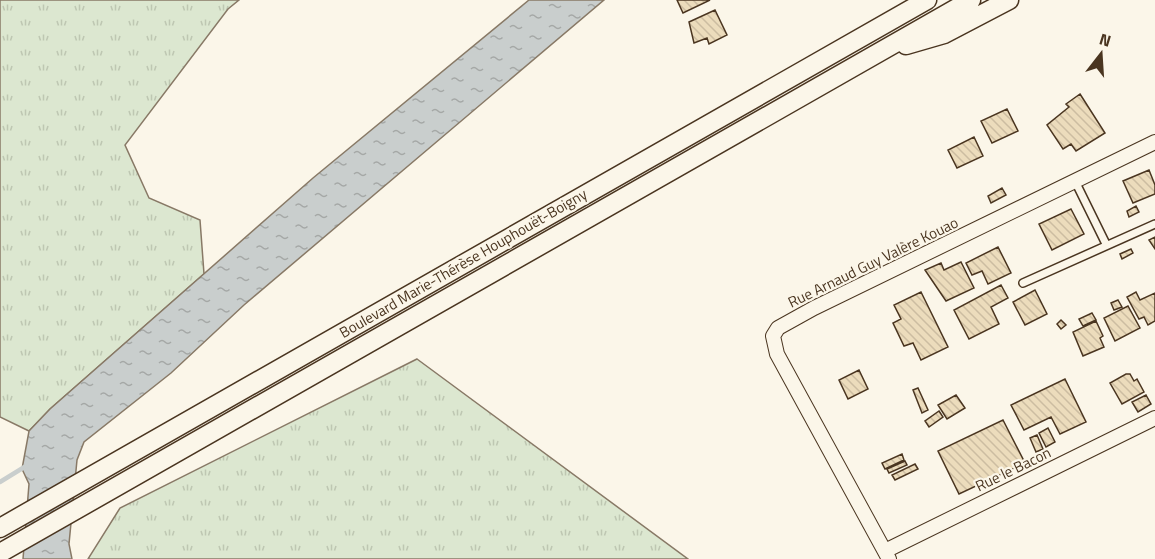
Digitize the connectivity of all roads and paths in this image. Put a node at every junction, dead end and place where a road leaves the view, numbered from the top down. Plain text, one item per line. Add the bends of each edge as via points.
1 (927, 0) edge
2 (970, 0) edge
3 (1010, 0) edge
4 (878, 52) junction
5 (1155, 142) edge
6 (1075, 181) junction
7 (1155, 224) edge
8 (1106, 244) junction
9 (1023, 283) dead end
10 (1155, 418) edge
11 (0, 528) edge
12 (5, 550) edge
13 (887, 555) edge

1 - 11 main road, Boulevard Marie-Thérèse Houphouët-Boigny
2 - 4 main road, Boulevard Marie-Thérèse Houphouët-Boigny
3 - 4 main road via 944,34
4 - 12 main road, Boulevard Marie-Thérèse Houphouët-Boigny
5 - 6 street, Rue Arnaud Guy Valère Kouao
6 - 8 lane
6 - 13 street, Rue Arnaud Guy Valère Kouao via 814,308 778,328 773,336 777,354
7 - 8 lane
8 - 9 lane
10 - 13 street, Rue le Bacon

